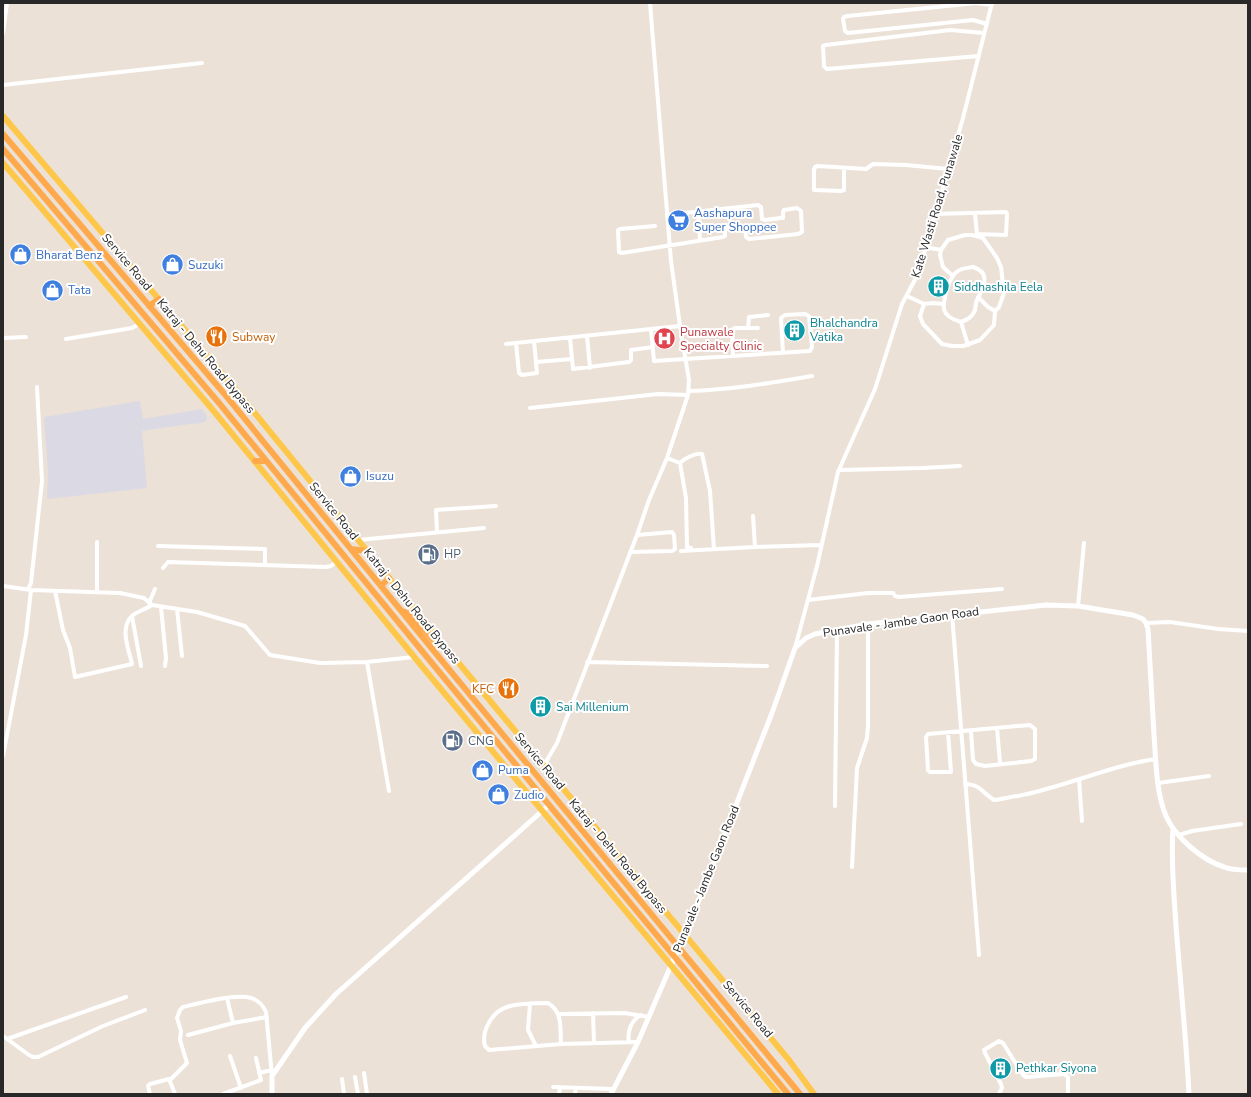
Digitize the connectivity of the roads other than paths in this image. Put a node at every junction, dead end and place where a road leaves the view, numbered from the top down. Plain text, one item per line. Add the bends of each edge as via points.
1 (6, 3) edge
2 (650, 3) edge
3 (992, 4) edge
4 (987, 24) junction
5 (3, 33) edge
6 (984, 33) junction
7 (978, 56) junction
8 (202, 63) dead end
9 (3, 85) edge
10 (3, 116) edge
11 (3, 134) edge
12 (3, 149) edge
13 (3, 163) edge
14 (844, 168) junction
15 (948, 169) junction
16 (698, 211) junction
17 (934, 214) junction
18 (975, 214) junction
19 (667, 215) junction
20 (655, 226) dead end
21 (700, 240) junction
22 (670, 245) junction
23 (926, 247) junction
24 (941, 250) junction
25 (953, 276) junction
26 (907, 296) junction
27 (978, 297) junction
28 (159, 299) junction
29 (924, 304) junction
30 (943, 304) junction
31 (149, 306) junction
32 (995, 311) junction
33 (768, 315) dead end
34 (961, 322) junction
35 (139, 324) junction
36 (680, 326) junction
37 (748, 328) junction
38 (758, 328) dead end
39 (651, 329) junction
40 (587, 336) junction
41 (26, 337) dead end
42 (3, 338) edge
43 (570, 338) junction
44 (66, 339) dead end
45 (534, 342) junction
46 (516, 343) junction
47 (506, 344) dead end
48 (968, 344) junction
49 (653, 347) junction
50 (783, 353) junction
51 (733, 356) junction
52 (686, 358) junction
53 (572, 359) junction
54 (536, 362) junction
55 (590, 368) junction
56 (812, 376) dead end
57 (37, 387) dead end
58 (688, 393) junction
59 (530, 408) dead end
60 (667, 458) junction
61 (266, 461) junction
62 (255, 462) junction
63 (680, 462) junction
64 (960, 466) dead end
65 (840, 470) junction
66 (496, 506) dead end
67 (753, 516) dead end
68 (484, 528) dead end
69 (437, 532) junction
70 (637, 535) junction
71 (358, 540) junction
72 (97, 542) dead end
73 (1084, 543) dead end
74 (821, 545) junction
75 (158, 546) dead end
76 (755, 547) junction
77 (713, 548) junction
78 (351, 549) junction
79 (367, 551) junction
80 (681, 551) dead end
81 (630, 552) junction
82 (336, 562) junction
83 (266, 564) junction
84 (162, 568) dead end
85 (389, 578) junction
86 (3, 586) edge
87 (381, 586) junction
88 (155, 589) dead end
89 (1002, 589) dead end
90 (30, 590) junction
91 (55, 591) junction
92 (97, 592) junction
93 (808, 600) junction
94 (150, 604) junction
95 (1078, 606) junction
96 (162, 607) junction
97 (178, 609) junction
98 (402, 611) junction
99 (952, 614) junction
100 (132, 615) junction
101 (1146, 623) junction
102 (868, 624) junction
103 (836, 631) junction
104 (1248, 631) edge
105 (794, 648) junction
106 (447, 649) junction
107 (182, 656) dead end
108 (414, 657) junction
109 (367, 662) junction
110 (587, 662) junction
111 (141, 666) dead end
112 (165, 666) dead end
113 (767, 666) dead end
114 (997, 728) junction
115 (971, 731) junction
116 (948, 732) junction
117 (960, 732) junction
118 (3, 756) edge
119 (1156, 760) junction
120 (1000, 764) junction
121 (544, 765) junction
122 (1209, 776) dead end
123 (1079, 779) junction
124 (1158, 783) junction
125 (965, 784) junction
126 (389, 791) dead end
127 (549, 805) junction
128 (834, 806) dead end
129 (542, 811) junction
130 (1082, 821) dead end
131 (1241, 824) dead end
132 (1172, 828) junction
133 (1179, 835) junction
134 (852, 867) dead end
135 (1248, 870) edge
136 (685, 933) junction
137 (979, 956) dead end
138 (671, 966) junction
139 (126, 997) dead end
140 (227, 998) junction
141 (530, 1004) junction
142 (145, 1010) dead end
143 (559, 1014) junction
144 (594, 1014) junction
145 (641, 1015) junction
146 (267, 1017) junction
147 (649, 1017) junction
148 (233, 1023) junction
149 (188, 1035) dead end
150 (3, 1036) edge
151 (7, 1039) junction
152 (630, 1042) junction
153 (638, 1042) junction
154 (594, 1043) junction
155 (561, 1044) junction
156 (536, 1046) junction
157 (230, 1056) dead end
158 (256, 1058) dead end
159 (272, 1070) junction
160 (259, 1073) junction
161 (364, 1073) dead end
162 (272, 1076) junction
163 (355, 1077) dead end
164 (342, 1079) dead end
165 (170, 1080) junction
166 (553, 1087) dead end
167 (241, 1088) junction
168 (560, 1088) junction
169 (576, 1088) junction
170 (232, 1092) edge
171 (612, 1092) edge
172 (150, 1094) edge
173 (175, 1094) edge
174 (223, 1094) edge
175 (272, 1094) edge
176 (344, 1094) edge
177 (358, 1094) edge
178 (367, 1094) edge
179 (559, 1094) edge
180 (575, 1094) edge
181 (778, 1094) edge
182 (788, 1094) edge
183 (800, 1094) edge
184 (814, 1094) edge
185 (999, 1094) edge
186 (1068, 1094) edge
187 (1189, 1094) edge

1 - 5 street
2 - 19 street
3 - 4 street, Kate Wasti Road, Punawale
3 - 4 street via 848,16 843,19 844,31 848,33 973,20
4 - 6 street, Kate Wasti Road, Punawale
6 - 7 street, Kate Wasti Road, Punawale
6 - 7 street via 950,30 823,46 824,66 827,69
7 - 15 street, Kate Wasti Road, Punawale
8 - 9 street
10 - 28 main road, Service Road
11 - 31 highway, Katraj - Dehu Road Bypass
12 - 61 highway, Katraj - Dehu Road Bypass
13 - 35 main road
14 - 14 street via 815,167 814,190 844,190
14 - 15 street via 866,169 873,164
15 - 17 street, Kate Wasti Road, Punawale
16 - 19 street
16 - 21 street
16 - 21 street via 760,206 762,219 765,220 783,218 784,210 798,208 801,211 802,232 798,234 749,239 746,237 746,227 727,228 724,237
17 - 18 street
17 - 23 street, Kate Wasti Road, Punawale
18 - 18 street via 1006,212 1006,235 977,234
19 - 22 street
20 - 22 street via 618,230 619,252
21 - 22 street
22 - 36 street
23 - 24 street
23 - 26 street, Kate Wasti Road, Punawale via 918,274
24 - 25 street via 940,260 943,267
24 - 32 street via 948,240 965,235 983,238 997,258 1003,273 1004,293
25 - 27 street via 957,271 973,267 982,271 985,279
25 - 30 street via 948,284
26 - 29 street
26 - 65 street, Kate Wasti Road, Punawale via 902,304 875,389
27 - 32 street
27 - 34 street via 971,316
28 - 31 highway
28 - 71 main road, Service Road
29 - 30 street
29 - 48 street via 920,316 923,324 942,344
30 - 34 street via 948,316
31 - 78 highway, Katraj - Dehu Road Bypass
32 - 48 street via 994,325 980,340
33 - 37 street via 749,317
34 - 48 street
35 - 44 street via 132,328
35 - 62 main road
36 - 39 street
36 - 52 street
37 - 38 street
37 - 51 street via 732,330
39 - 40 street
39 - 49 street
40 - 43 street
40 - 55 street
41 - 42 street
43 - 45 street
43 - 53 street
45 - 46 street
45 - 54 street
46 - 47 street
46 - 54 street via 520,374 537,373
49 - 52 street via 654,361
49 - 55 street via 630,350 629,362
50 - 50 street via 812,349 808,315 783,316
50 - 51 street
51 - 52 street
52 - 58 street
53 - 54 street
53 - 55 street via 573,369
56 - 58 street via 769,384
57 - 90 street via 42,481
58 - 59 street
58 - 60 street
60 - 63 street
60 - 70 street
61 - 62 highway
61 - 127 highway, Katraj - Dehu Road Bypass
62 - 82 main road
63 - 77 street via 686,498 687,547
63 - 77 street via 702,454 710,491
64 - 65 street
65 - 74 street, Kate Wasti Road, Punawale
66 - 69 street via 436,510
67 - 76 street
68 - 69 street
69 - 71 street
70 - 81 street
70 - 81 street via 672,532 675,549
71 - 79 main road, Service Road
72 - 92 street
73 - 95 street
74 - 76 street
74 - 93 street, Kate Wasti Road, Punawale
75 - 83 street via 265,548
76 - 77 street
77 - 80 street
78 - 79 highway
78 - 87 highway, Katraj - Dehu Road Bypass
79 - 85 main road, Service Road
81 - 110 street
82 - 83 street via 326,567
82 - 108 main road
83 - 84 street via 168,562
85 - 87 highway
85 - 106 main road, Service Road
86 - 90 street
87 - 98 highway, Katraj - Dehu Road Bypass
88 - 94 street
89 - 93 street via 899,597 893,593 868,593
90 - 91 street
90 - 118 street via 26,635
91 - 92 street
91 - 100 street via 75,677 132,664 126,633 126,626
92 - 94 street via 144,598
93 - 105 street, Kate Wasti Road, Punawale
94 - 96 street
94 - 100 street via 146,610
95 - 99 street, Punavale - Jambe Gaon Road via 1046,605
95 - 101 street, Punavale - Jambe Gaon Road via 1133,615
96 - 97 street
96 - 112 street
97 - 107 street
97 - 109 street via 245,626 270,655 320,663
98 - 106 highway via 412,615 436,643
98 - 183 highway, Katraj - Dehu Road Bypass
99 - 102 street, Punavale - Jambe Gaon Road
99 - 117 street
100 - 111 street
101 - 104 street via 1170,622
101 - 119 street
102 - 103 street, Punavale - Jambe Gaon Road
102 - 134 street via 868,726 867,738 857,768
103 - 105 street, Punavale - Jambe Gaon Road via 809,636
103 - 128 street
105 - 136 street, Punavale - Jambe Gaon Road via 772,713
106 - 121 main road, Service Road
108 - 109 street
108 - 129 main road
109 - 126 street
110 - 113 street
110 - 121 street via 557,743
114 - 115 street
114 - 120 street
114 - 120 street via 1027,725 1035,729 1035,759
115 - 117 street
115 - 120 street via 974,762 980,766
116 - 116 street via 927,735 930,772 951,772
116 - 117 street
117 - 125 street
119 - 123 street
119 - 124 street
121 - 136 main road, Service Road
122 - 124 street
123 - 125 street via 1048,789 994,800 978,787
123 - 130 street
124 - 132 street via 1163,807
125 - 137 street
127 - 129 street
127 - 182 highway, Katraj - Dehu Road Bypass
129 - 138 main road
129 - 162 street via 336,994 305,1028
131 - 133 street
132 - 133 street
132 - 187 street via 1174,893
133 - 135 street via 1197,852 1216,863
136 - 138 street, Punavale - Jambe Gaon Road
136 - 184 main road, Service Road
138 - 147 street, Punavale - Jambe Gaon Road
138 - 181 main road
139 - 151 street
140 - 146 street via 249,997 256,1000 265,1008
140 - 148 street
140 - 165 street via 183,1007 180,1010 177,1018 187,1062
141 - 143 street via 548,1003
141 - 156 street via 528,1030
141 - 156 street via 507,1007 496,1014 486,1028 484,1042 489,1050
142 - 151 street via 103,1026 38,1057 29,1055
143 - 144 street
143 - 155 street
144 - 145 street
144 - 154 street
145 - 147 street
145 - 152 street via 633,1022 628,1033
146 - 148 street
146 - 159 street
147 - 153 street, Punavale - Jambe Gaon Road
148 - 149 street
150 - 151 street
152 - 153 street
152 - 154 street
153 - 171 street, Punavale - Jambe Gaon Road
154 - 155 street
155 - 156 street
157 - 167 street
158 - 160 street
159 - 160 street
159 - 162 street
160 - 167 street via 261,1080
161 - 178 street
162 - 175 street
163 - 177 street
164 - 176 street
165 - 172 street via 150,1084
165 - 173 street
166 - 168 street
167 - 170 street
168 - 169 street
168 - 179 street
169 - 171 street
169 - 180 street
170 - 174 street
185 - 186 street via 1001,1084 984,1053 984,1050 999,1041 1026,1077 1064,1074 1068,1077

